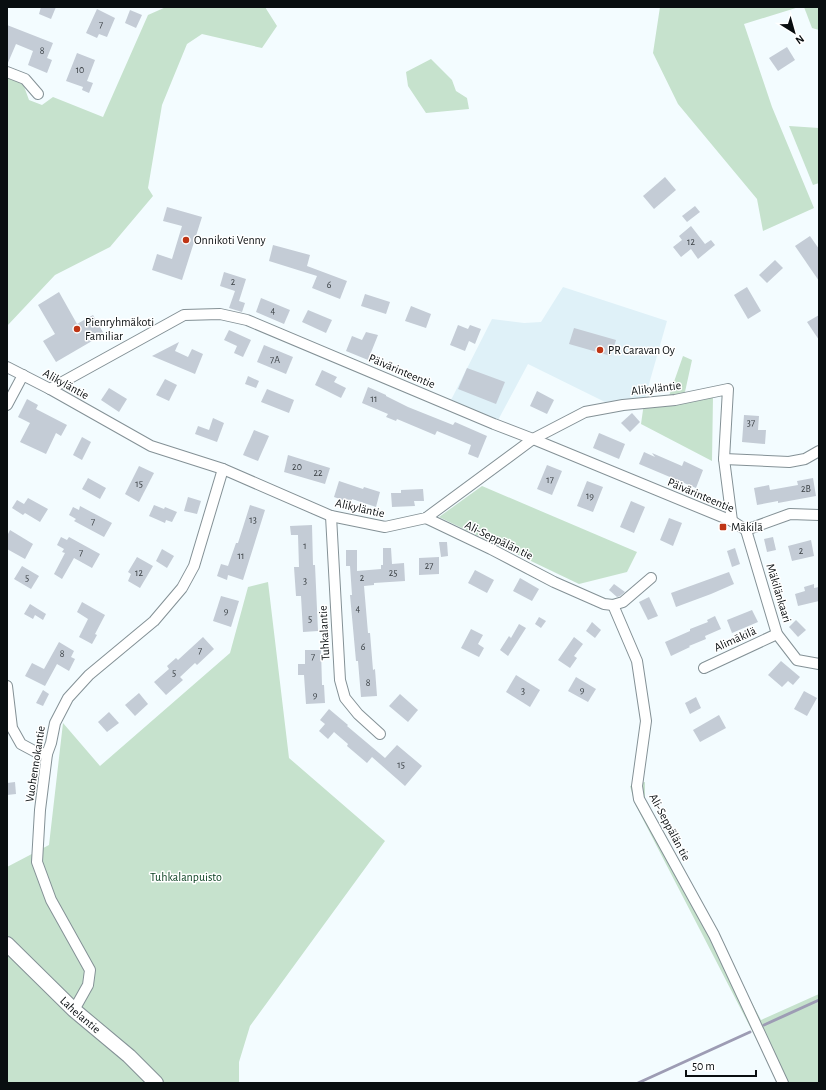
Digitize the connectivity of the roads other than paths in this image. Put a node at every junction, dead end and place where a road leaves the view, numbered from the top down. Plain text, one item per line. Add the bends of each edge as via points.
1 (7, 72) edge
2 (38, 94) dead end
3 (7, 367) edge
4 (23, 375) junction
5 (50, 390) junction
6 (7, 405) edge
7 (533, 439) junction
8 (819, 451) edge
9 (724, 459) junction
10 (223, 469) junction
11 (819, 515) edge
12 (332, 516) junction
13 (426, 518) junction
14 (732, 521) junction
15 (746, 530) junction
16 (651, 578) dead end
17 (613, 605) junction
18 (777, 634) junction
19 (819, 664) edge
20 (704, 668) dead end
21 (7, 686) edge
22 (380, 734) dead end
23 (47, 754) junction
24 (7, 944) edge
25 (74, 1010) junction
26 (156, 1083) edge
27 (783, 1083) edge

1 - 2 street via 25,79
3 - 4 street, Alikyläntie
4 - 5 street, Alikyläntie
4 - 6 street
5 - 7 street, Päivärinteentie via 184,315 220,314 246,320
5 - 10 street, Alikyläntie via 151,446
7 - 9 street, Alikyläntie via 584,412 675,400 728,389
7 - 13 street, Alikyläntie
7 - 14 street, Päivärinteentie
8 - 9 street via 805,459 789,462
9 - 14 street
10 - 12 street, Alikyläntie
10 - 23 street, Vuohennokantie via 194,566 182,588 154,621 89,675 68,698 55,723
11 - 15 street via 790,514
12 - 13 street, Alikyläntie via 386,528
12 - 22 street, Tuhkalantie via 340,680 345,698
13 - 17 street, Ali-Seppälän tie via 560,584 604,604
14 - 15 street, Päivärinteentie
15 - 18 street, Mäkilänkaari
16 - 17 street via 623,602
17 - 27 street, Ali-Seppälän tie via 637,661 646,721 637,786 639,799 714,935
18 - 19 street, Mäkilänkaari via 797,660
18 - 20 street, Alimäkilä
21 - 23 street via 12,728 21,744 36,752
23 - 25 street, Vuohennokantie via 37,862 51,900 90,970 88,985
24 - 25 main road, Lahelantie
25 - 26 main road, Lahelantie via 129,1056

